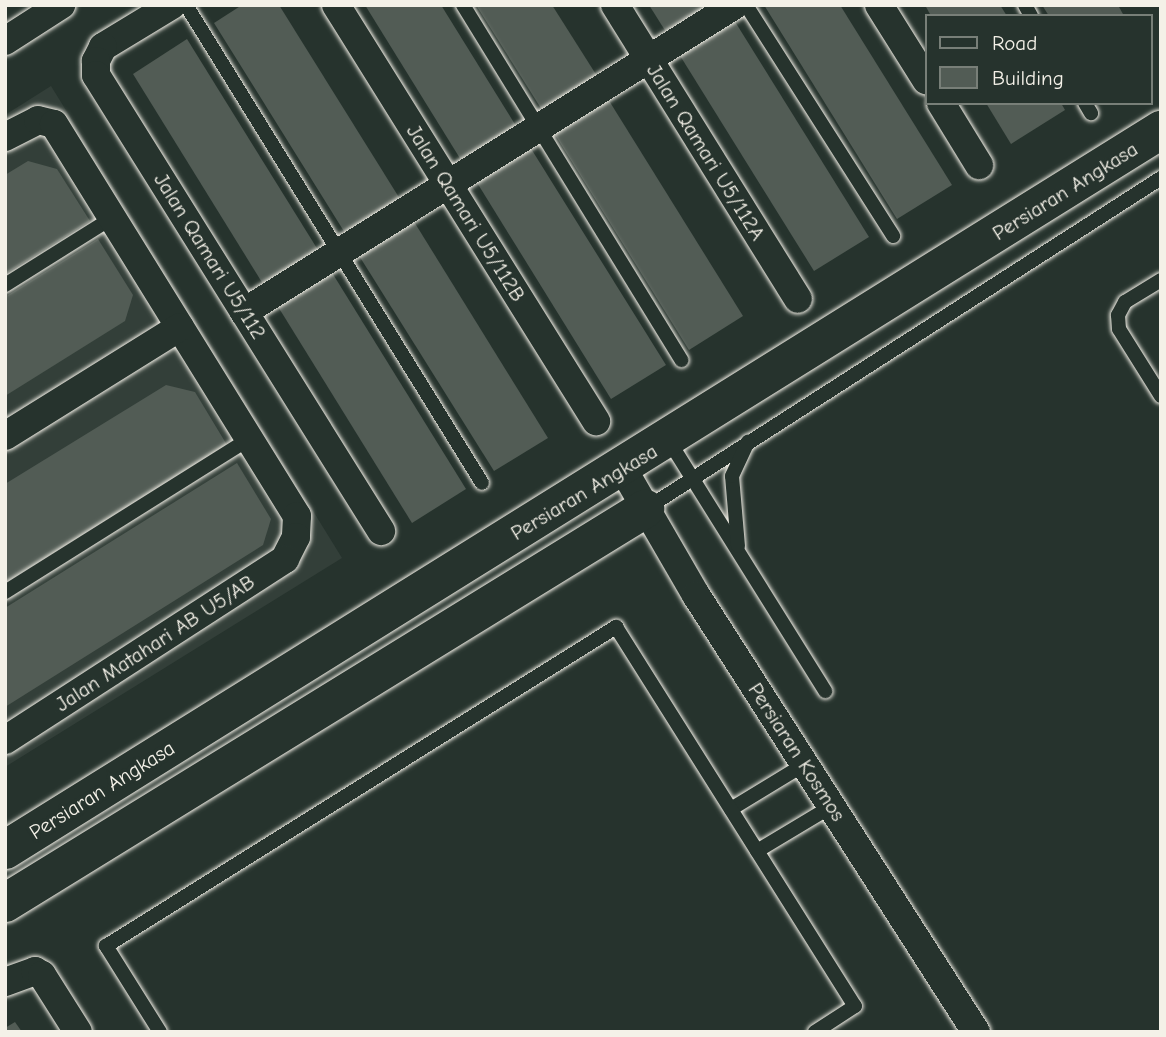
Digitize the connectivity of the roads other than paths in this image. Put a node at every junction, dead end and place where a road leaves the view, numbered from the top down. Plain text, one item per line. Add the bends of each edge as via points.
1 (61, 5) edge
2 (172, 5) edge
3 (186, 5) edge
4 (336, 5) edge
5 (463, 5) edge
6 (615, 5) edge
7 (734, 5) edge
8 (746, 5) edge
9 (879, 5) edge
10 (5, 41) edge
11 (648, 58) junction
12 (925, 78) edge
13 (942, 105) edge
14 (537, 128) junction
15 (1161, 130) edge
16 (5, 137) edge
17 (979, 165) dead end
18 (1161, 178) edge
19 (447, 184) junction
20 (112, 218) junction
21 (893, 236) dead end
22 (340, 251) junction
23 (1161, 280) edge
24 (5, 285) edge
25 (798, 299) dead end
26 (244, 312) junction
27 (180, 327) junction
28 (681, 360) dead end
29 (1161, 396) edge
30 (596, 421) dead end
31 (5, 436) edge
32 (250, 439) junction
33 (749, 440) junction
34 (669, 441) junction
35 (624, 469) junction
36 (693, 478) junction
37 (482, 483) dead end
38 (645, 509) junction
39 (538, 518) junction
40 (381, 531) dead end
41 (739, 552) junction
42 (5, 592) edge
43 (825, 691) dead end
44 (5, 740) edge
45 (805, 764) junction
46 (832, 806) junction
47 (731, 809) junction
48 (5, 850) edge
49 (757, 851) junction
50 (5, 903) edge
51 (5, 982) edge
52 (78, 1032) edge
53 (160, 1032) edge
54 (815, 1032) edge
55 (976, 1032) edge

1 - 10 street
2 - 26 street, Jalan Qamari U5/112 via 103,47 96,75
3 - 22 lane
4 - 19 street, Jalan Qamari U5/112B
5 - 14 lane
6 - 11 street, Jalan Qamari U5/112A
7 - 11 street
8 - 21 lane
9 - 12 street
11 - 14 street
11 - 25 street, Jalan Qamari U5/112A
13 - 17 street
14 - 19 street
14 - 28 lane
15 - 34 street, Persiaran Angkasa
16 - 20 street via 38,120 54,124
18 - 33 lane, Persiaran Angkasa
19 - 22 street
19 - 30 street, Jalan Qamari U5/112B
20 - 24 lane
20 - 27 street
22 - 26 street
22 - 37 lane
23 - 29 lane via 1125,302 1118,314 1119,329
26 - 40 street, Jalan Qamari U5/112
27 - 31 street
27 - 32 street
32 - 42 lane
32 - 44 street, Jalan Matahari AB U5/AB via 297,516 296,537 285,559
33 - 36 lane, Persiaran Angkasa
33 - 41 lane via 732,476
34 - 35 street, Persiaran Angkasa
34 - 36 lane
35 - 38 street, Persiaran Kosmos
35 - 39 street, Persiaran Angkasa
36 - 38 lane, Persiaran Angkasa
36 - 41 lane
38 - 39 street
38 - 45 street, Persiaran Kosmos
38 - 50 street
39 - 48 street, Persiaran Angkasa
41 - 43 lane
45 - 46 street, Persiaran Kosmos
45 - 47 lane
46 - 49 lane
46 - 55 street, Persiaran Kosmos
47 - 49 lane
47 - 53 lane via 617,627 106,946
49 - 54 lane via 855,1006
51 - 52 street via 35,971 42,975

